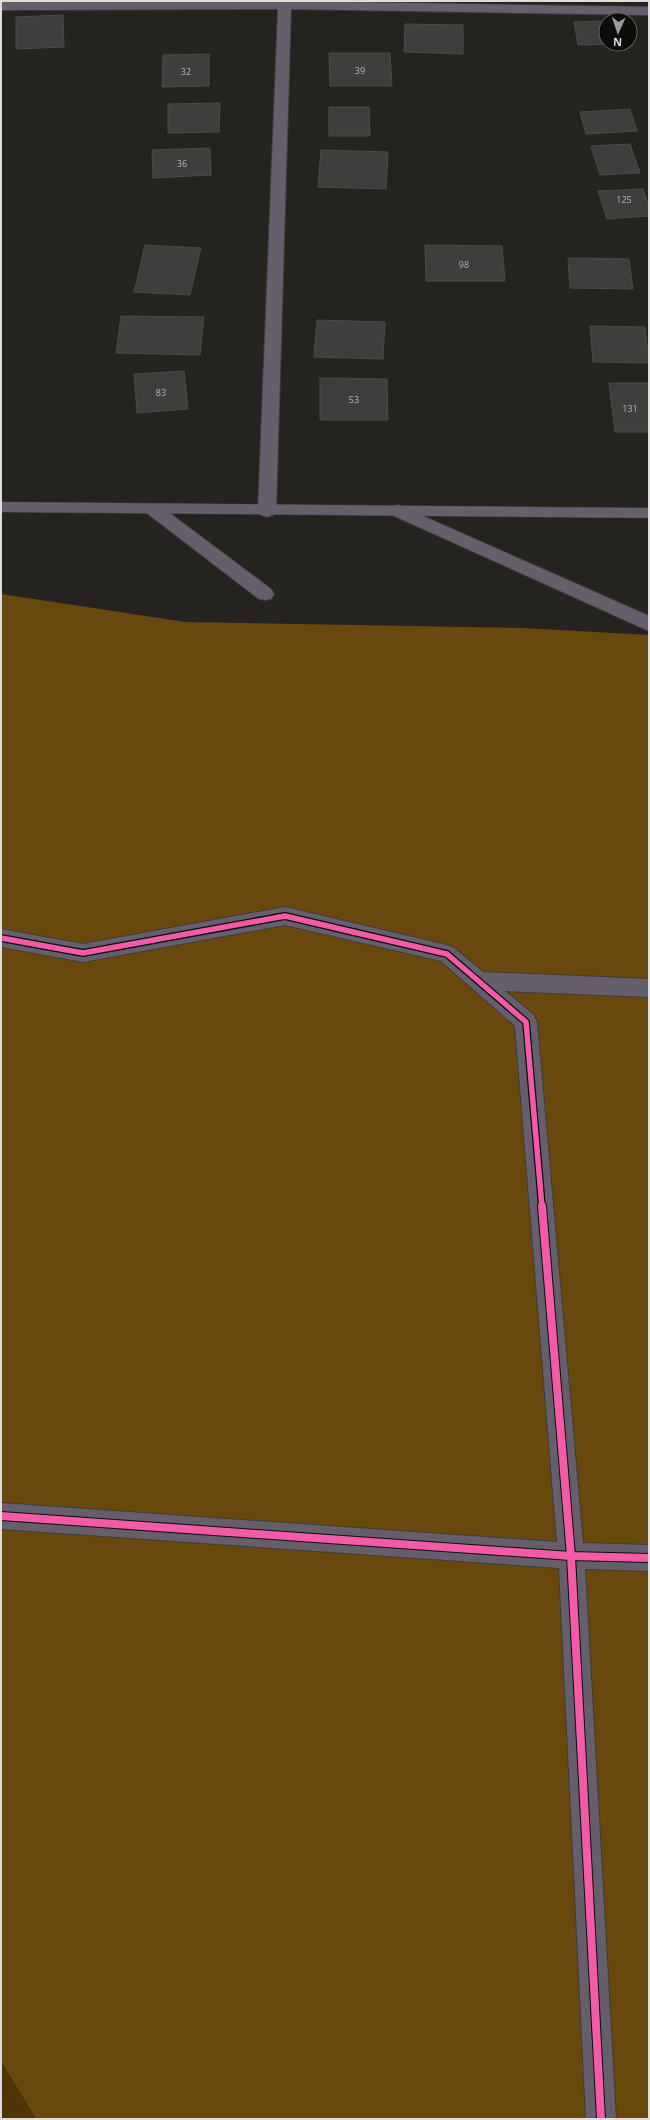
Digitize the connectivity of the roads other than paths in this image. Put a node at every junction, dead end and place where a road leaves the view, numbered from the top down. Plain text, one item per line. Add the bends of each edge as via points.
1 (285, 3) edge
2 (1, 6) edge
3 (649, 11) edge
4 (1, 507) edge
5 (154, 510) junction
6 (267, 511) junction
7 (398, 511) junction
8 (649, 513) edge
9 (265, 594) dead end
10 (649, 624) edge
11 (1, 938) edge
12 (479, 981) junction
13 (649, 988) edge
14 (1, 1516) edge
15 (571, 1556) junction
16 (649, 1558) edge
17 (601, 2119) edge

1 - 2 street
1 - 3 street
1 - 6 street
4 - 5 lane
5 - 6 lane
5 - 9 street
6 - 7 lane
7 - 8 lane
7 - 10 street
11 - 12 street via 83,953 285,916 447,954
12 - 13 street
12 - 15 street via 526,1022
14 - 15 street
15 - 16 street
15 - 17 street

